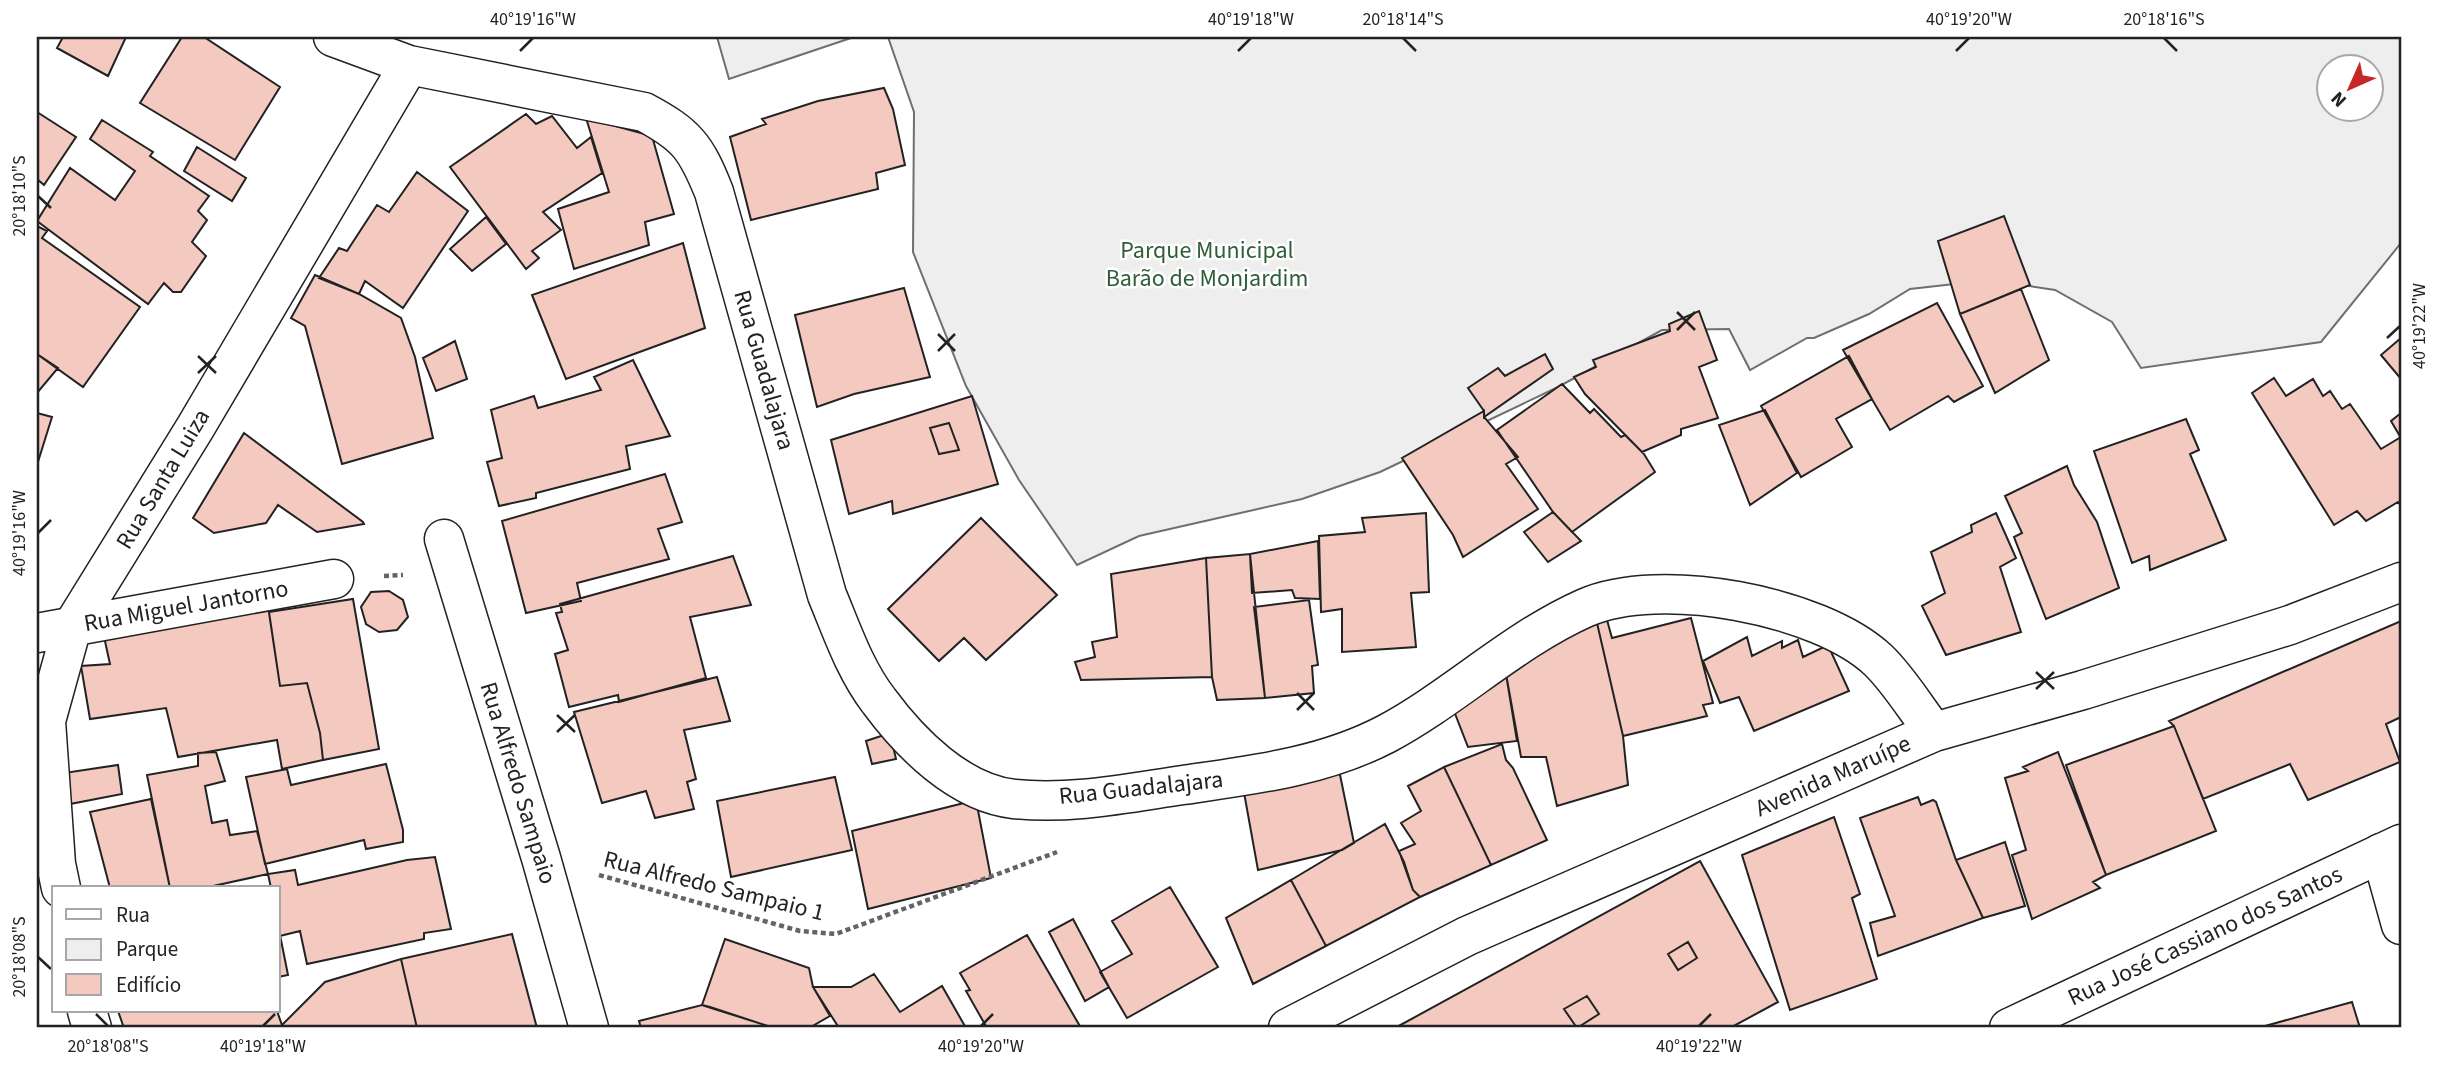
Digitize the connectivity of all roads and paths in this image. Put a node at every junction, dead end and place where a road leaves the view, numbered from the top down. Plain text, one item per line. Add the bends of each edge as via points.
1 (333, 37) edge
2 (409, 65) junction
3 (449, 555) joint
4 (334, 579) joint
5 (2401, 582) edge
6 (55, 630) edge
7 (1934, 732) junction
8 (1084, 799) junction
9 (2391, 849) edge
10 (541, 858) junction
11 (61, 886) edge
12 (2401, 925) edge
13 (589, 1028) edge
14 (1289, 1028) edge
15 (2008, 1028) edge

1 - 2 street, Rua Guadalajara
2 - 6 street, Rua Santa Luiza via 194,428
2 - 8 street, Rua Guadalajara via 644,112 677,130 700,157 714,192 827,595 878,700 922,750 967,784 1012,799
3 - 4 path
3 - 10 street, Rua Alfredo Sampaio
4 - 6 street, Rua Miguel Jantorno
5 - 7 street, Avenida Maruípe via 2277,629
6 - 11 street, Rua Santa Luiza via 46,721
7 - 8 street, Rua Guadalajara via 1879,660 1828,626 1746,603 1678,594 1625,597 1587,607 1532,637 1385,734 1323,760 1267,773
7 - 14 street, Avenida Maruípe via 1466,936
8 - 10 path, Rua Alfredo Sampaio 1 via 1075,825 1057,853 836,934 800,931
9 - 12 street
9 - 15 street, Rua José Cassiano dos Santos
10 - 13 street, Rua Alfredo Sampaio

